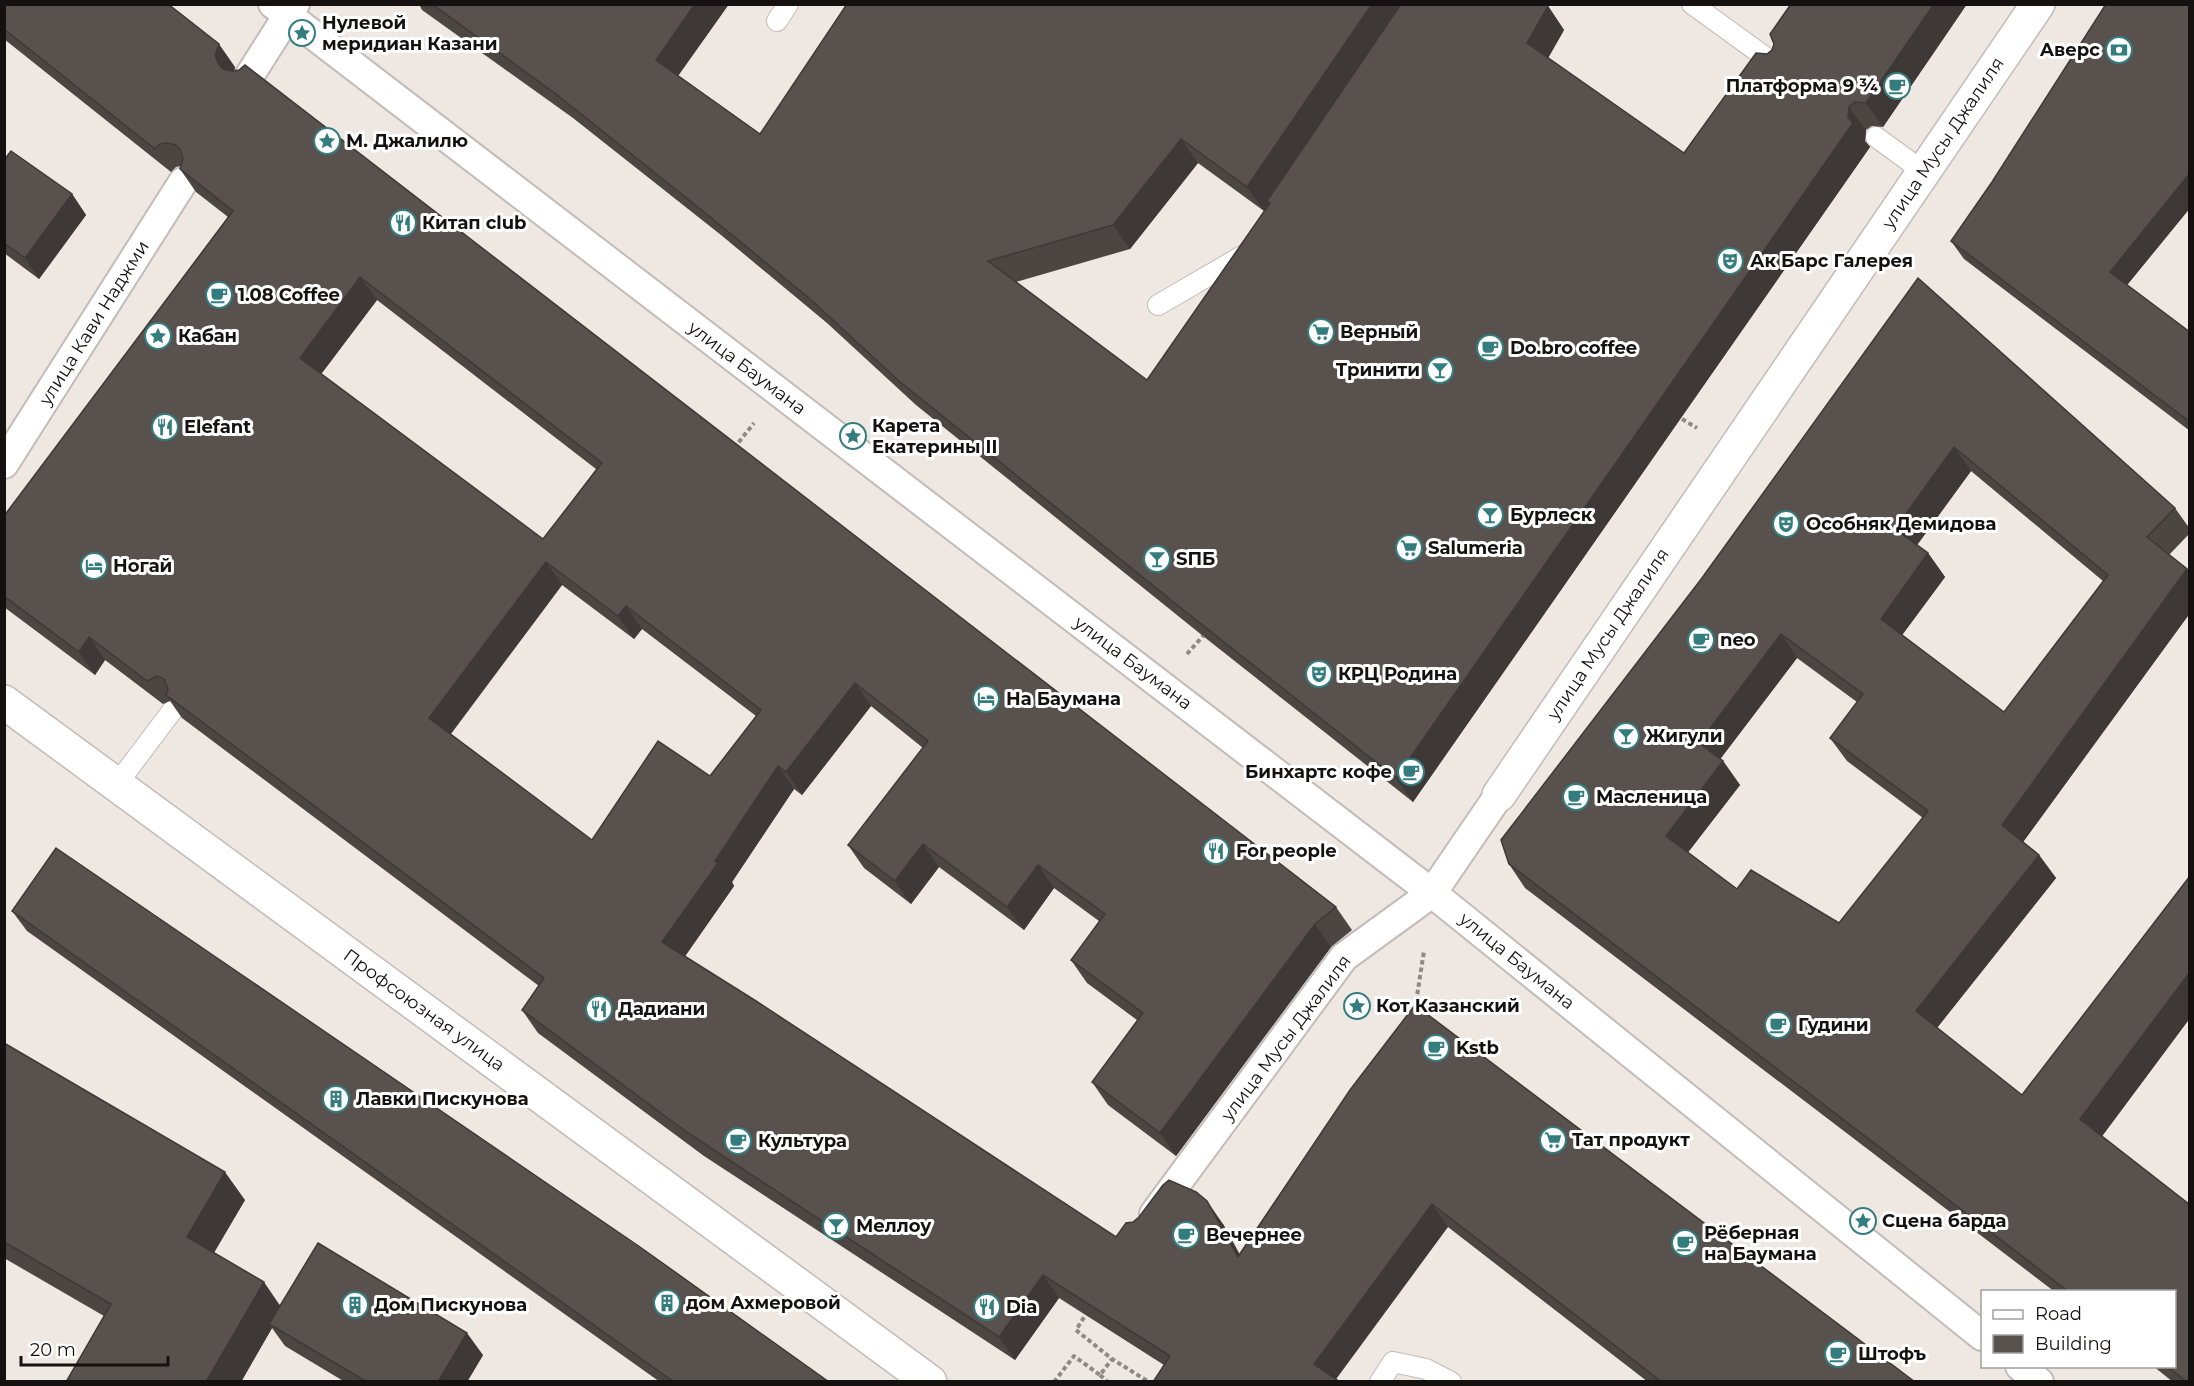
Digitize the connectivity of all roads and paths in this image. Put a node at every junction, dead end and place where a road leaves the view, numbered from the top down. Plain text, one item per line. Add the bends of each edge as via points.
1 (788, 4) edge
2 (1692, 4) edge
3 (2038, 4) edge
4 (285, 8) edge
5 (777, 21) dead end
6 (1779, 68) edge
7 (248, 78) edge
8 (1876, 137) dead end
9 (1924, 172) junction
10 (183, 182) edge
11 (1258, 241) edge
12 (1158, 305) dead end
13 (779, 393) junction
14 (731, 453) edge
15 (4, 464) edge
16 (4, 702) edge
17 (172, 711) edge
18 (117, 784) junction
19 (1499, 795) joint
20 (1432, 893) junction
21 (1414, 1015) edge
22 (1142, 1230) edge
23 (1089, 1310) edge
24 (1981, 1334) edge
25 (1112, 1359) junction
26 (2022, 1368) edge
27 (1100, 1375) junction
28 (930, 1382) edge
29 (1054, 1382) edge
30 (1108, 1382) edge
31 (1149, 1382) edge
32 (1380, 1382) edge
33 (1450, 1382) edge
34 (2039, 1382) edge

1 - 5 lane
2 - 6 lane
3 - 9 street, улица Мусы Джалиля
4 - 7 street
4 - 13 street, улица Баумана
8 - 9 lane
9 - 19 street, улица Мусы Джалиля
10 - 15 street, улица Кави Наджми
11 - 12 lane via 1251,251
13 - 14 path
13 - 20 street, улица Баумана
16 - 18 street, Профсоюзная улица
17 - 18 lane
18 - 28 street, Профсоюзная улица
19 - 20 street, улица Мусы Джалиля
20 - 21 path
20 - 22 street, улица Мусы Джалиля via 1344,957
20 - 24 street, улица Баумана
23 - 25 path via 1076,1330
25 - 27 path
25 - 31 path
26 - 34 street
27 - 29 path via 1074,1356
27 - 30 path
32 - 33 lane via 1393,1362 1426,1369

